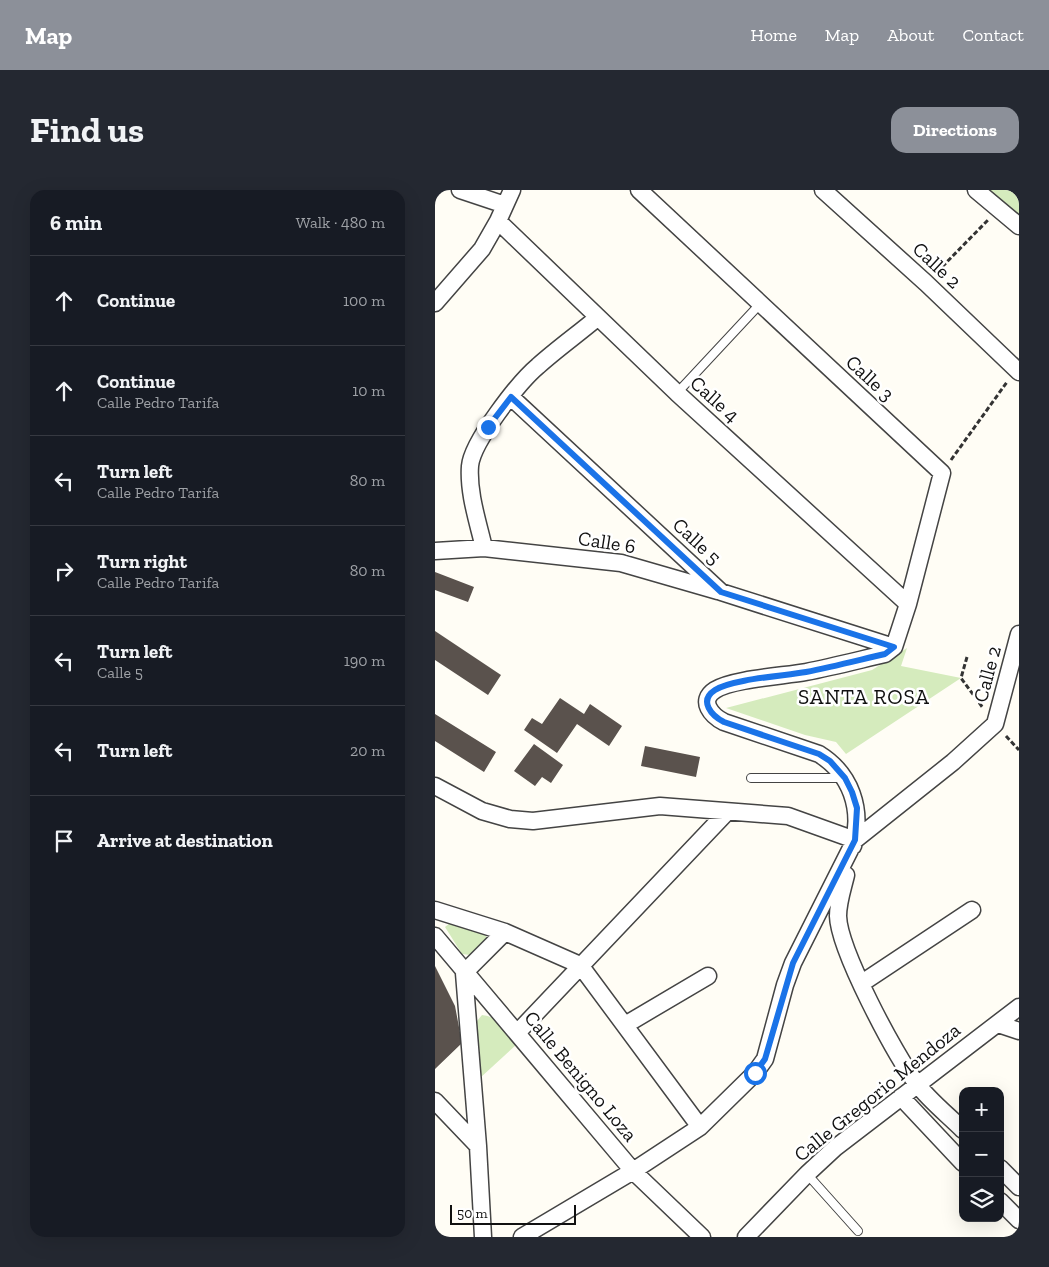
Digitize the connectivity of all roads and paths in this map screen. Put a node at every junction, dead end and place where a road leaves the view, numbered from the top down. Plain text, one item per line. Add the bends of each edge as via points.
1 (461, 190) edge
2 (639, 190) edge
3 (823, 190) edge
4 (976, 190) edge
5 (509, 197) edge
6 (998, 210) junction
7 (498, 221) junction
8 (1019, 226) edge
9 (926, 283) junction
10 (435, 303) edge
11 (760, 304) junction
12 (597, 318) junction
13 (1017, 371) edge
14 (677, 393) junction
15 (511, 397) junction
16 (942, 473) junction
17 (484, 548) junction
18 (435, 552) edge
19 (721, 592) junction
20 (908, 604) junction
21 (1019, 634) edge
22 (894, 647) junction
23 (967, 657) dead end
24 (995, 724) junction
25 (751, 778) dead end
26 (845, 778) junction
27 (435, 786) edge
28 (727, 812) junction
29 (855, 840) junction
30 (435, 910) edge
31 (972, 910) dead end
32 (505, 932) junction
33 (435, 936) edge
34 (580, 965) junction
35 (464, 973) junction
36 (709, 976) dead end
37 (862, 983) junction
38 (1019, 1007) edge
39 (998, 1024) junction
40 (625, 1025) junction
41 (1019, 1031) edge
42 (517, 1033) junction
43 (917, 1084) junction
44 (901, 1097) junction
45 (435, 1101) edge
46 (959, 1126) edge
47 (700, 1127) junction
48 (478, 1146) junction
49 (959, 1160) edge
50 (633, 1171) junction
51 (1004, 1172) edge
52 (807, 1174) junction
53 (1019, 1187) edge
54 (1004, 1205) edge
55 (1019, 1220) edge
56 (858, 1231) dead end
57 (483, 1237) edge
58 (522, 1237) edge
59 (702, 1237) edge
60 (746, 1237) edge

1 - 5 street
2 - 11 street, Calle 3
3 - 9 street, Calle 2
4 - 6 street
5 - 7 street
6 - 8 street
6 - 9 path
7 - 10 street via 482,249
7 - 12 street, Calle 4
9 - 13 street, Calle 2
11 - 14 lane
11 - 16 street, Calle 3
12 - 14 street, Calle 4
12 - 15 street via 536,367
13 - 16 path
14 - 20 street, Calle 4
15 - 17 street via 484,433 471,463 470,483
15 - 19 street, Calle 5
16 - 20 street
17 - 18 street, Calle 6
17 - 19 street, Calle 6 via 621,563
19 - 22 street, Calle 5
20 - 22 street
21 - 24 street, Calle 2
22 - 26 street via 885,654 734,684 714,691 708,699 707,708 714,717 819,754
23 - 24 path via 961,678
24 - 29 street
25 - 26 lane
26 - 29 street via 857,808
27 - 28 street via 482,811 510,819 533,821 660,806
28 - 29 street via 788,816
28 - 34 street
29 - 37 street via 838,916 840,930
29 - 47 street via 793,963 765,1059
30 - 32 street
31 - 37 street
32 - 34 street
32 - 35 street
33 - 35 street, Calle Benigno Loza
34 - 40 street
34 - 42 street
35 - 42 street, Calle Benigno Loza
35 - 48 street
36 - 40 street
37 - 43 street via 889,1040
38 - 39 street, Calle Gregorio Mendoza
39 - 41 street
39 - 43 street, Calle Gregorio Mendoza
40 - 47 street
42 - 50 street, Calle Benigno Loza
43 - 44 street, Calle Gregorio Mendoza
43 - 46 street
44 - 49 street
44 - 52 street, Calle Gregorio Mendoza
45 - 48 street
47 - 50 street
48 - 57 street
50 - 58 street
50 - 59 street, Calle Benigno Loza
51 - 53 street
52 - 56 lane
52 - 60 street, Calle Gregorio Mendoza
54 - 55 street

